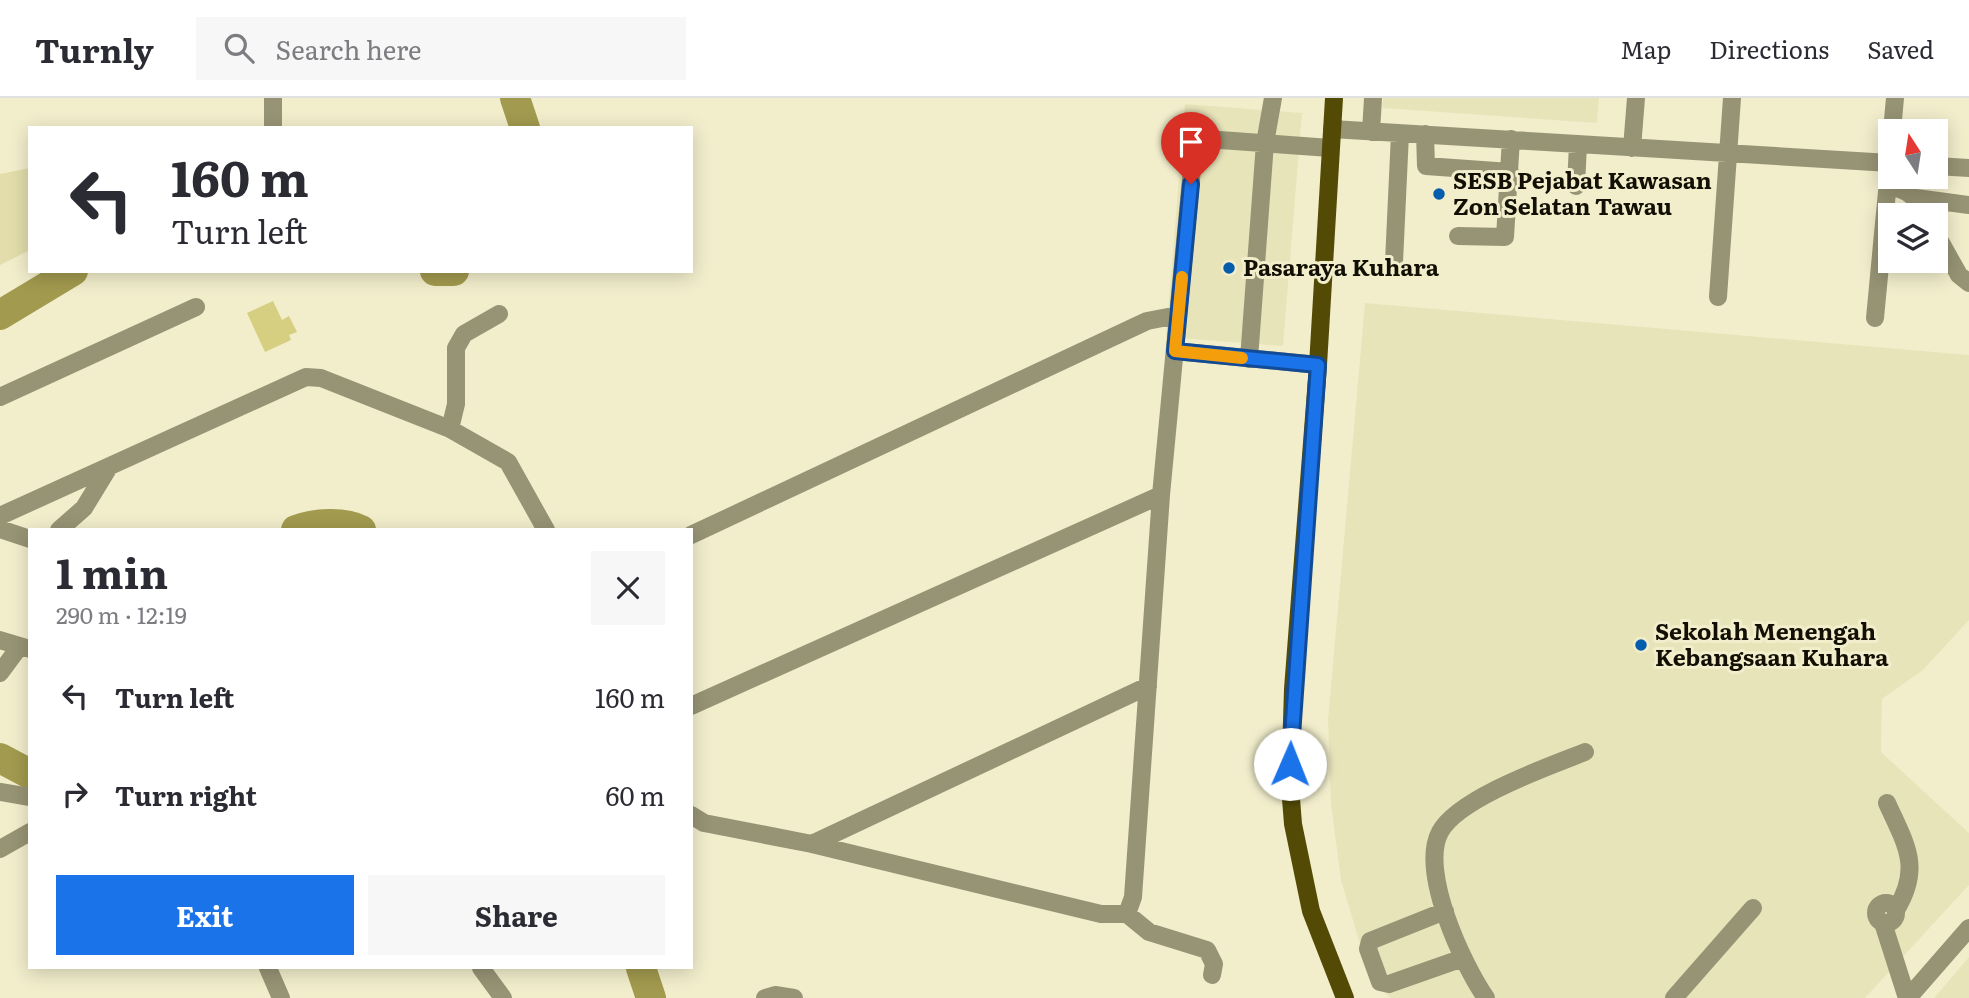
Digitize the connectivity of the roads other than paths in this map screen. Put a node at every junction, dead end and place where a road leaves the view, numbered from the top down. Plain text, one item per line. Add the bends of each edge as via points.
1 (273, 98) edge
2 (1273, 98) edge
3 (1334, 98) edge
4 (1373, 98) edge
5 (1636, 98) edge
6 (1732, 98) edge
7 (1895, 98) edge
8 (1893, 119) edge
9 (273, 126) edge
10 (1332, 130) junction
11 (1371, 132) junction
12 (1400, 134) junction
13 (1425, 134) junction
14 (1511, 139) junction
15 (1265, 143) junction
16 (1578, 144) junction
17 (1330, 148) junction
18 (1632, 148) junction
19 (1728, 154) junction
20 (1878, 161) edge
21 (1948, 167) edge
22 (1969, 168) edge
23 (1510, 172) junction
24 (1576, 186) dead end
25 (1888, 189) edge
26 (1904, 189) edge
27 (1916, 198) junction
28 (1919, 203) edge
29 (1969, 205) edge
30 (1458, 236) dead end
31 (1948, 255) edge
32 (1394, 262) dead end
33 (1969, 283) edge
34 (1718, 297) dead end
35 (196, 307) dead end
36 (499, 314) dead end
37 (1178, 315) junction
38 (1875, 318) dead end
39 (1175, 351) junction
40 (1249, 359) junction
41 (1318, 365) junction
42 (0, 397) edge
43 (450, 429) junction
44 (109, 467) junction
45 (1161, 495) junction
46 (0, 516) edge
47 (61, 528) edge
48 (545, 528) edge
49 (0, 529) edge
50 (693, 534) edge
51 (28, 538) edge
52 (0, 640) edge
53 (25, 648) edge
54 (0, 673) edge
55 (1148, 686) junction
56 (693, 705) edge
57 (1585, 752) dead end
58 (0, 792) edge
59 (28, 797) edge
60 (1887, 803) dead end
61 (693, 816) edge
62 (28, 833) edge
63 (812, 844) junction
64 (0, 849) edge
65 (1753, 908) dead end
66 (1445, 911) junction
67 (1127, 914) junction
68 (1969, 928) edge
69 (1463, 958) junction
70 (268, 969) edge
71 (482, 969) edge
72 (1212, 975) dead end
73 (281, 998) edge
74 (503, 998) edge
75 (765, 998) edge
76 (794, 998) edge
77 (1345, 998) edge
78 (1486, 998) edge
79 (1674, 998) edge
80 (1907, 998) edge

1 - 9 street
2 - 15 street
3 - 10 main road
4 - 11 street
5 - 18 street
6 - 19 street
7 - 8 street
10 - 11 street
10 - 17 main road
11 - 12 street
12 - 13 street
12 - 32 street
13 - 14 street
13 - 23 street via 1426,166
14 - 16 street
14 - 23 street
15 - 17 street
15 - 37 street via 1206,139 1198,146
15 - 40 street
16 - 18 street
16 - 24 street
17 - 41 main road
18 - 19 street
19 - 20 street
19 - 34 street
21 - 22 street
23 - 30 street via 1505,237
25 - 38 street
26 - 27 street
27 - 28 street
27 - 29 street
31 - 33 street
35 - 42 street
36 - 43 street via 464,334 456,348 456,404
37 - 39 street
37 - 50 street via 1147,321
39 - 40 street
39 - 45 street
40 - 41 street
41 - 77 main road via 1290,786 1311,911
43 - 44 street via 321,378 306,377
43 - 48 street via 508,462
44 - 46 street
44 - 47 street via 84,508
45 - 55 street
45 - 56 street
49 - 51 street
52 - 53 street
53 - 54 street
55 - 63 street
55 - 67 street via 1133,897
57 - 66 street via 1524,776 1446,824 1434,860
58 - 59 street
60 - 80 street via 1911,864 1911,878 1889,916
61 - 63 street via 704,823
62 - 64 street
63 - 67 street via 1101,914
65 - 79 street
66 - 69 street
66 - 69 street via 1370,941 1368,949 1380,982 1389,984
67 - 72 street via 1149,932 1207,950 1214,964
68 - 80 street
69 - 78 street
70 - 73 street
71 - 74 street
75 - 76 street

